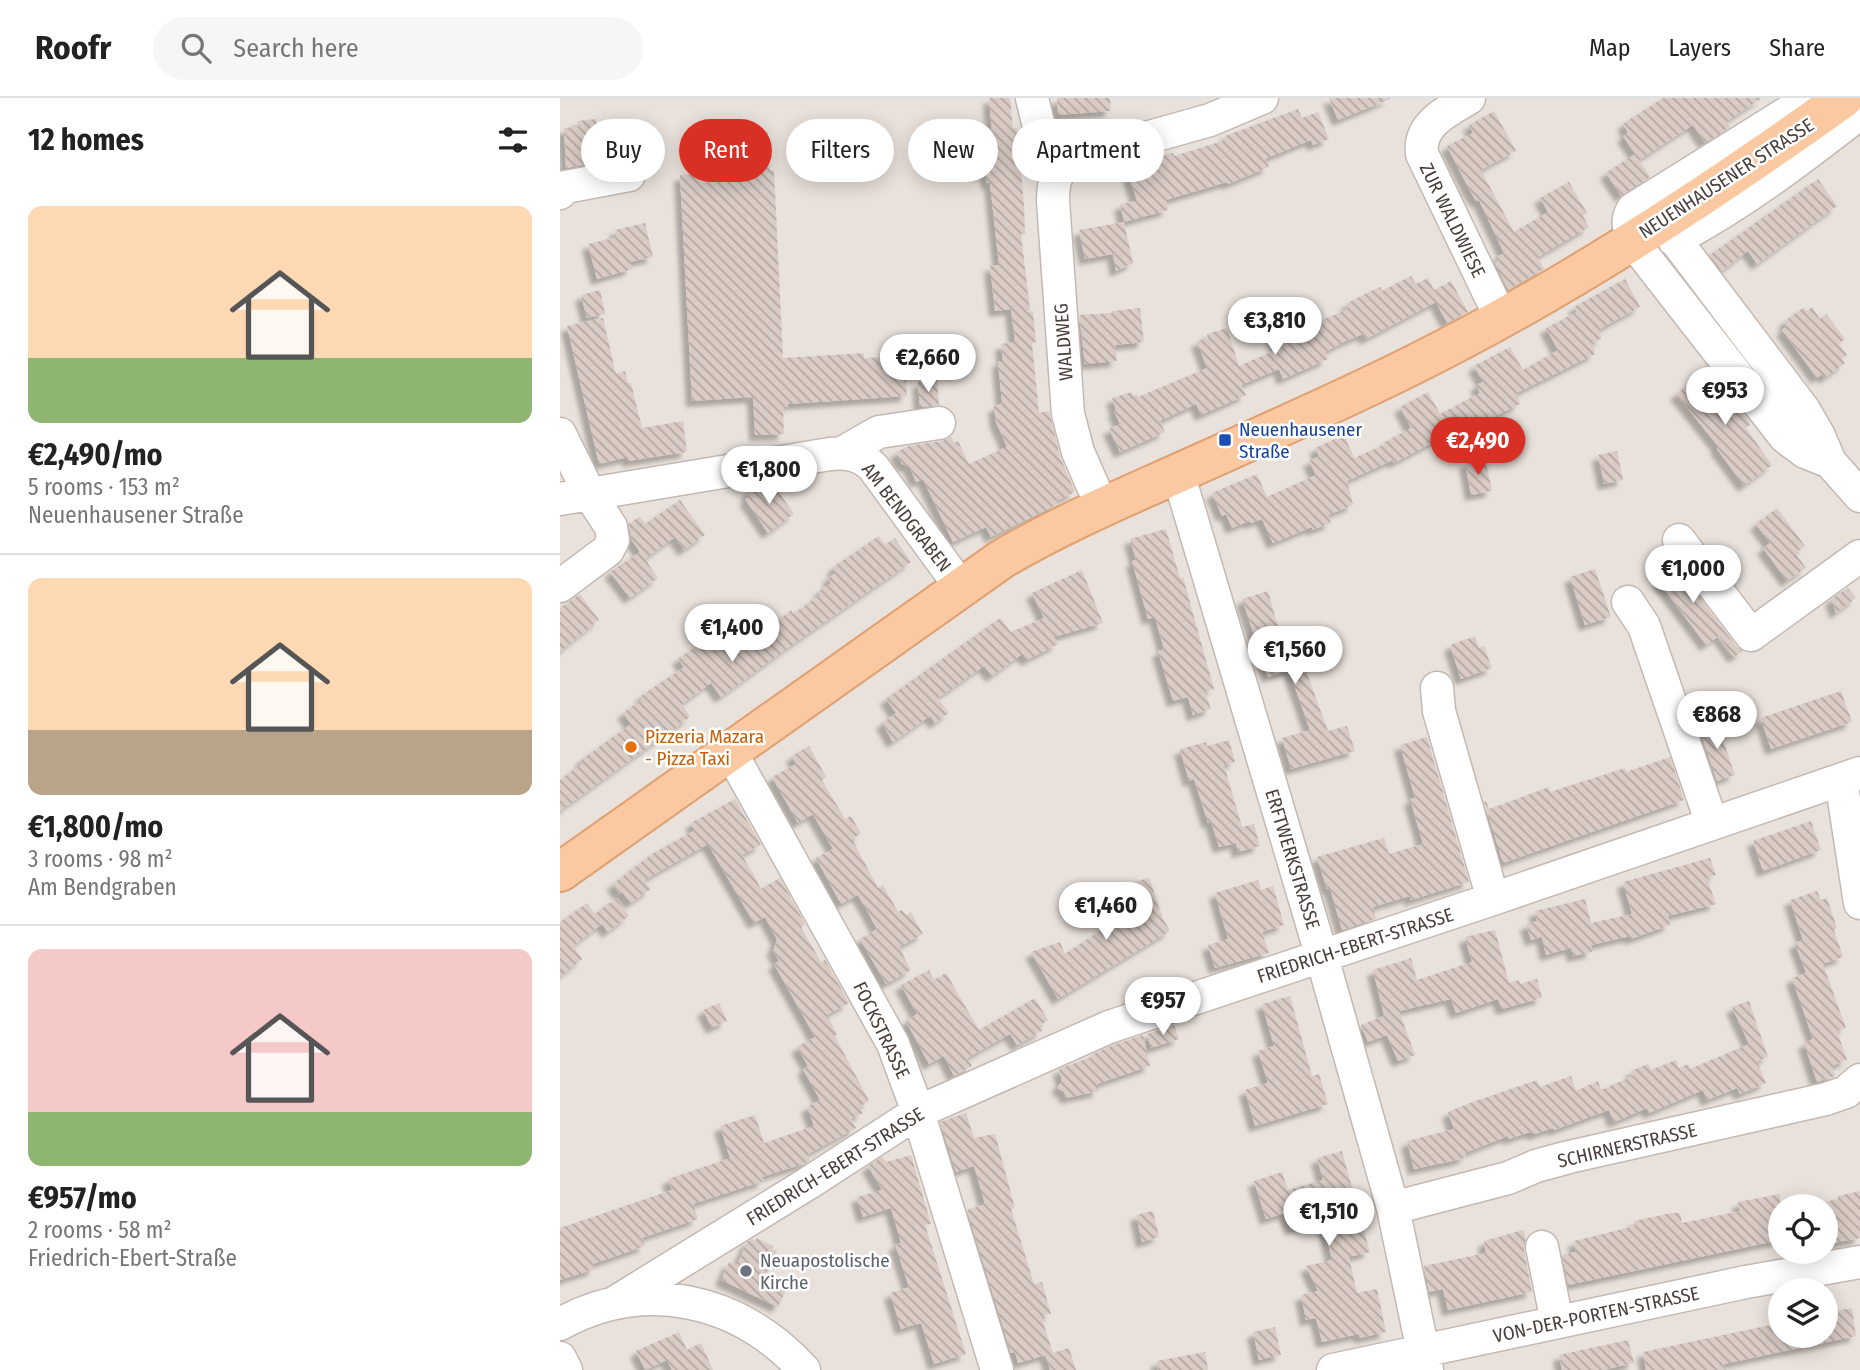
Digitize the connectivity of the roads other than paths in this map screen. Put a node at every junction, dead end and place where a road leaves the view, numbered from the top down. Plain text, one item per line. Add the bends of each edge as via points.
1 (1032, 98) edge
2 (1262, 98) edge
3 (1469, 98) edge
4 (1811, 98) edge
5 (1844, 98) edge
6 (1860, 113) edge
7 (1037, 119) edge
8 (1164, 133) edge
9 (592, 182) edge
10 (1054, 182) edge
11 (560, 193) edge
12 (1656, 233) junction
13 (1501, 318) junction
14 (939, 423) dead end
15 (560, 434) edge
16 (842, 453) junction
17 (1830, 463) junction
18 (1178, 473) junction
19 (574, 496) edge
20 (1860, 496) edge
21 (1102, 507) junction
22 (1679, 540) dead end
23 (1860, 556) edge
24 (560, 586) edge
25 (960, 586) junction
26 (1628, 602) dead end
27 (1437, 688) dead end
28 (730, 751) junction
29 (1850, 776) edge
30 (1713, 824) junction
31 (562, 867) edge
32 (1493, 899) junction
33 (1860, 903) edge
34 (1322, 957) junction
35 (1860, 1080) edge
36 (918, 1112) junction
37 (1393, 1208) junction
38 (1542, 1247) dead end
39 (1860, 1262) edge
40 (614, 1303) junction
41 (1557, 1322) junction
42 (560, 1324) edge
43 (560, 1358) edge
44 (1425, 1360) edge
45 (566, 1370) edge
46 (804, 1370) edge
47 (997, 1370) edge
48 (1334, 1370) edge

1 - 7 street, WALDWEG
2 - 8 street via 1219,117
3 - 13 street, ZUR WALDWIESE via 1427,129 1422,154
4 - 12 street via 1633,209 1628,220
5 - 12 main road, NEUENHAUSENER STRASSE
6 - 12 street via 1708,222
9 - 11 street via 560,188
10 - 21 street, WALDWEG via 1068,414 1078,452
12 - 13 main road, NEUENHAUSENER STRASSE
12 - 17 street via 1804,410
12 - 17 street via 1785,437
13 - 18 main road, NEUENHAUSENER STRASSE via 1390,377
14 - 16 street via 879,432
15 - 19 street
16 - 19 street, AM BENDGRABEN
16 - 25 street, AM BENDGRABEN via 873,467
17 - 20 street
18 - 21 main road, NEUENHAUSENER STRASSE
18 - 34 street, ERFTWERKSTRASSE
19 - 24 street via 611,527 612,543
21 - 25 main road, NEUENHAUSENER STRASSE via 1024,546
22 - 23 street via 1751,635
25 - 28 main road, NEUENHAUSENER STRASSE
26 - 30 street via 1644,626
27 - 32 street via 1439,711
28 - 31 main road, NEUENHAUSENER STRASSE
28 - 36 street, FOCKSTRASSE via 881,1021
29 - 30 street, FRIEDRICH-EBERT-STRASSE
29 - 33 street
30 - 32 street, FRIEDRICH-EBERT-STRASSE
32 - 34 street, FRIEDRICH-EBERT-STRASSE
34 - 36 street, FRIEDRICH-EBERT-STRASSE via 1129,1019
34 - 37 street, ERFTWERKSTRASSE
35 - 37 street, SCHIRNERSTRASSE via 1826,1100 1569,1157
36 - 40 street, FRIEDRICH-EBERT-STRASSE
36 - 47 street, FOCKSTRASSE
37 - 44 street, ERFTWERKSTRASSE
38 - 41 street
39 - 41 street, VON-DER-PORTEN-STRASSE
40 - 42 street
40 - 46 street via 674,1301 728,1313 758,1329
41 - 44 street, VON-DER-PORTEN-STRASSE
43 - 45 street
44 - 48 street, VON-DER-PORTEN-STRASSE

